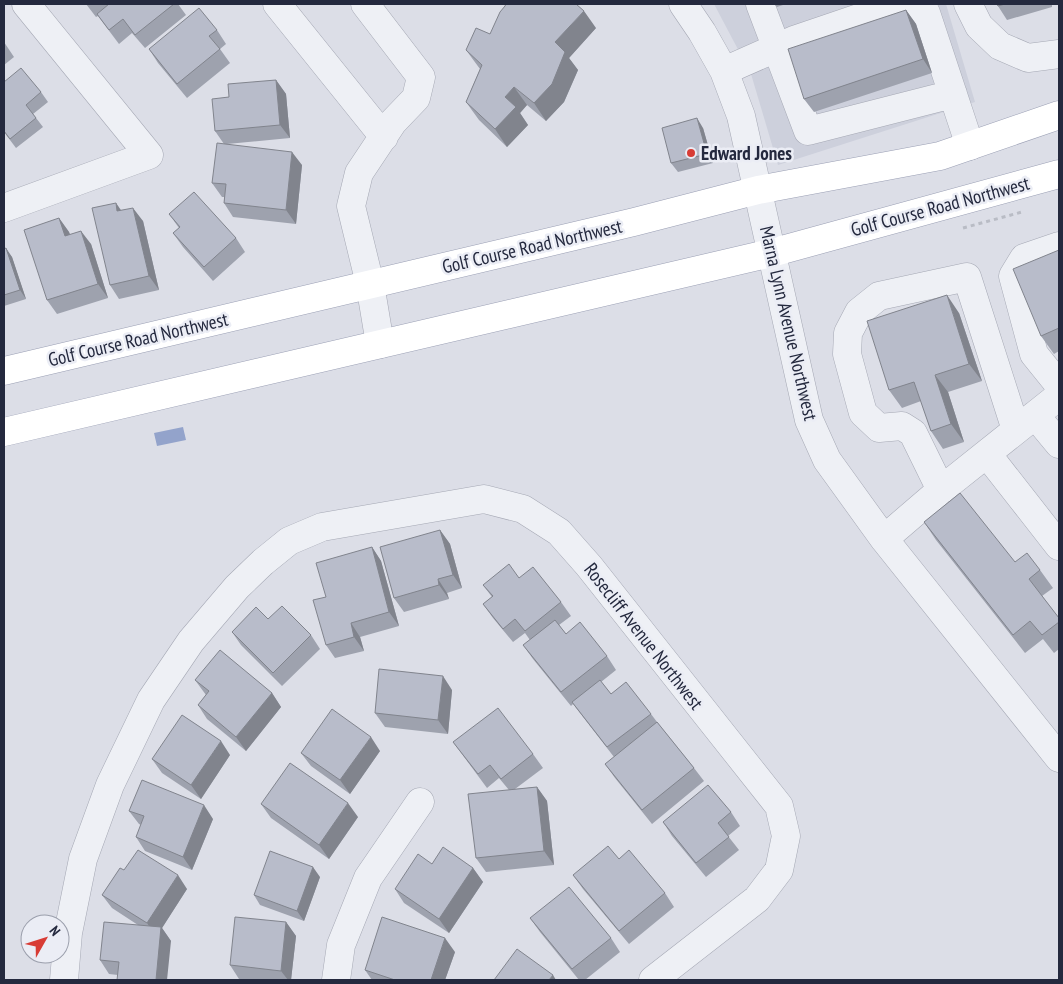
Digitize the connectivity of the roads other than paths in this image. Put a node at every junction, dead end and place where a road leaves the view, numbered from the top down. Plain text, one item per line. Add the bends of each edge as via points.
1 (26, 4) edge
2 (277, 4) edge
3 (365, 4) edge
4 (683, 4) edge
5 (760, 4) edge
6 (900, 4) edge
7 (913, 4) edge
8 (968, 4) edge
9 (776, 48) junction
10 (1059, 54) edge
11 (724, 71) junction
12 (952, 94) junction
13 (1059, 115) edge
14 (384, 137) junction
15 (970, 146) junction
16 (1059, 174) edge
17 (758, 190) junction
18 (4, 208) edge
19 (1059, 246) edge
20 (771, 253) junction
21 (370, 284) junction
22 (380, 344) junction
23 (4, 371) edge
24 (1059, 385) edge
25 (1059, 396) edge
26 (1026, 423) junction
27 (4, 432) edge
28 (1059, 444) edge
29 (986, 454) junction
30 (941, 490) junction
31 (884, 539) junction
32 (1059, 546) edge
33 (1058, 754) edge
34 (420, 802) dead end
35 (64, 980) edge
36 (336, 980) edge
37 (654, 980) edge

1 - 18 street via 149,155
2 - 14 street
3 - 14 street via 421,77 416,98
4 - 11 street, Marna Lynn Avenue Northwest
5 - 9 street
6 - 9 street
7 - 12 street via 926,13
8 - 10 street via 979,26 1000,46 1028,58
9 - 11 street
9 - 12 street via 808,131
11 - 17 street, Marna Lynn Avenue Northwest via 741,116
12 - 15 street
13 - 15 main road, Golf Course Road Northwest
14 - 21 street via 359,173 350,206
15 - 17 main road, Golf Course Road Northwest via 940,156
16 - 20 main road, Golf Course Road Northwest
17 - 20 street, Marna Lynn Avenue Northwest
17 - 21 main road, Golf Course Road Northwest
19 - 24 street via 1024,258 1014,276 1034,354
20 - 22 main road, Golf Course Road Northwest
20 - 31 street, Marna Lynn Avenue Northwest via 809,420 828,460
21 - 22 street
21 - 23 main road, Golf Course Road Northwest
22 - 27 main road, Golf Course Road Northwest
25 - 26 street
26 - 28 street
26 - 29 street
26 - 30 street via 967,277 879,296 859,312 848,333 847,354 863,413 879,428 902,426 913,433
29 - 30 street
29 - 32 street
30 - 31 street
31 - 33 street, Marna Lynn Avenue Northwest
34 - 36 street via 368,878 342,945
35 - 37 street, Rosecliff Avenue Northwest via 68,933 83,859 110,785 151,700 191,641 237,587 289,541 322,527 484,499 523,509 559,532 779,806 786,836 779,870 757,899

